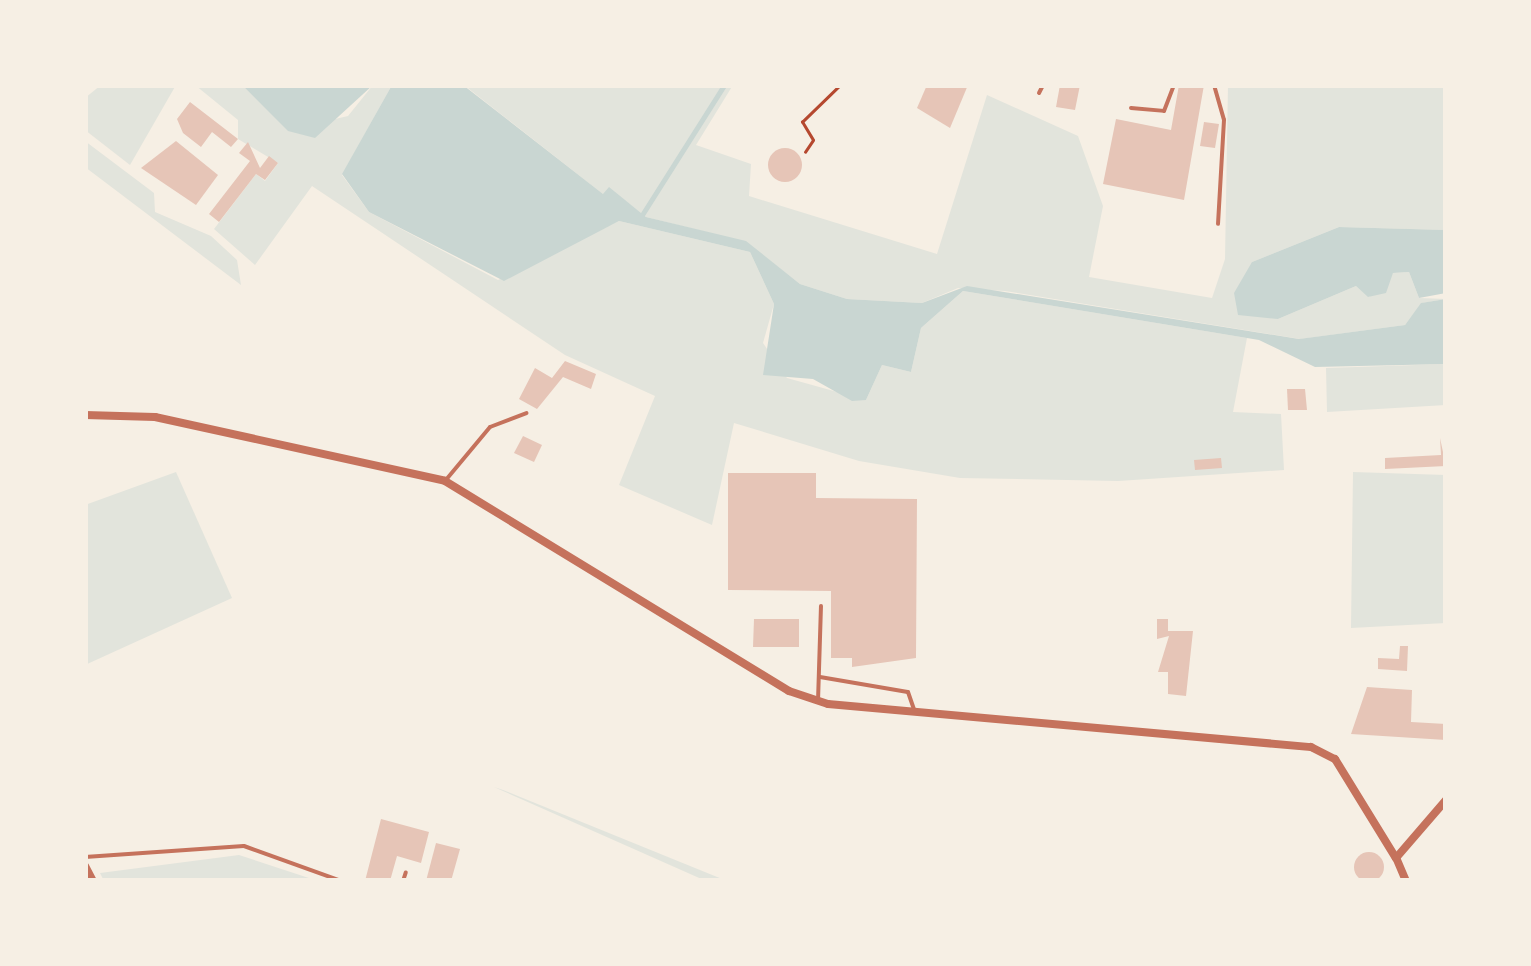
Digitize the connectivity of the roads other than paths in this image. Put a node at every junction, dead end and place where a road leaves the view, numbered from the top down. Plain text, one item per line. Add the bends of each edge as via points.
1 (1043, 85) edge
2 (1174, 85) edge
3 (1214, 85) edge
4 (1039, 93) dead end
5 (1131, 108) dead end
6 (1218, 224) dead end
7 (526, 413) dead end
8 (85, 415) edge
9 (444, 480) junction
10 (821, 606) dead end
11 (820, 677) junction
12 (818, 701) junction
13 (914, 712) junction
14 (1446, 800) edge
15 (85, 858) edge
16 (1396, 858) junction
17 (85, 866) edge
18 (406, 872) dead end
19 (93, 881) edge
20 (341, 881) edge
21 (403, 881) edge
22 (1406, 881) edge

1 - 4 lane
2 - 5 lane via 1164,111
3 - 6 lane via 1224,120
7 - 9 lane via 490,427
8 - 9 street via 155,417
9 - 12 street
10 - 11 lane
11 - 12 lane
11 - 13 lane via 912,693
12 - 13 street
13 - 16 street via 1311,747 1335,759
14 - 16 street
15 - 20 lane via 244,846
16 - 22 street
17 - 19 street
18 - 21 lane

